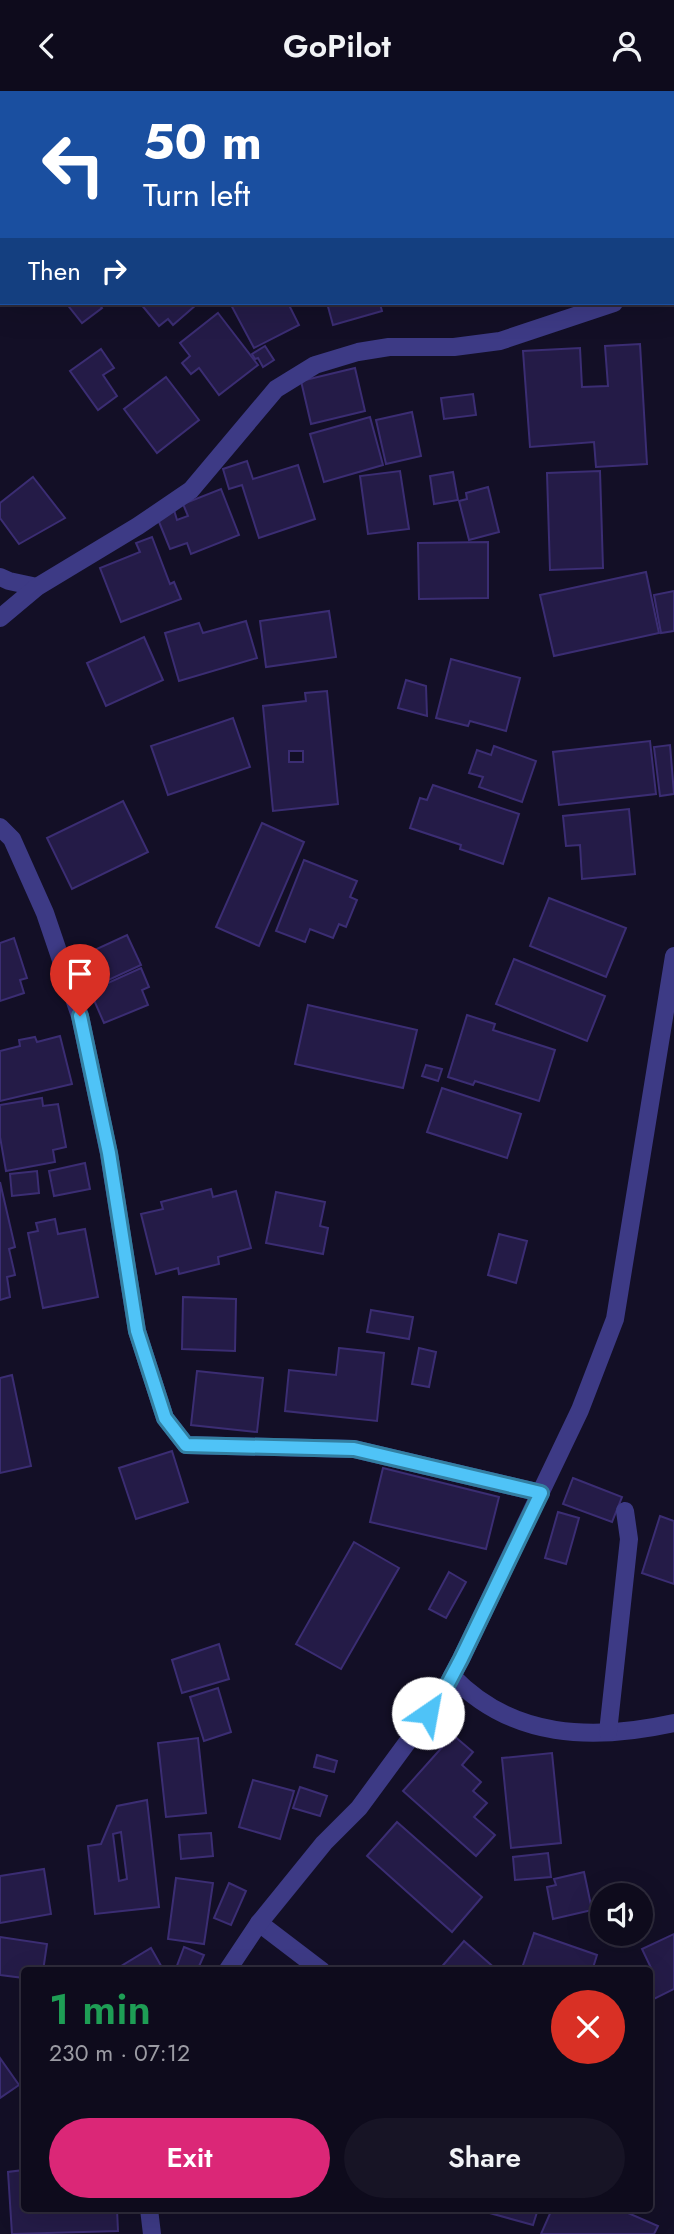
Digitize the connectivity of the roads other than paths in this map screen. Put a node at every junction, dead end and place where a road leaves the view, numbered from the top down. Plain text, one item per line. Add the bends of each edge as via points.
1 (608, 305) edge
2 (0, 577) edge
3 (37, 587) junction
4 (0, 618) edge
5 (0, 827) edge
6 (674, 955) edge
7 (541, 1493) junction
8 (625, 1511) dead end
9 (452, 1676) junction
10 (674, 1723) edge
11 (608, 1732) junction
12 (259, 1923) junction
13 (230, 1967) edge
14 (317, 1967) edge
15 (149, 2212) edge
16 (152, 2234) edge

1 - 3 street via 500,341 454,347 389,347 315,365 276,389 191,490
2 - 3 street
3 - 4 street
5 - 7 street via 12,839 45,913 80,1016 109,1153 137,1331 165,1418 186,1445 354,1449
6 - 7 street via 614,1319 580,1410
7 - 9 street
8 - 11 street via 629,1539
9 - 11 street via 492,1710 519,1722 580,1733
9 - 12 street via 359,1808
10 - 11 street via 635,1732
12 - 13 street
12 - 14 street
15 - 16 street

